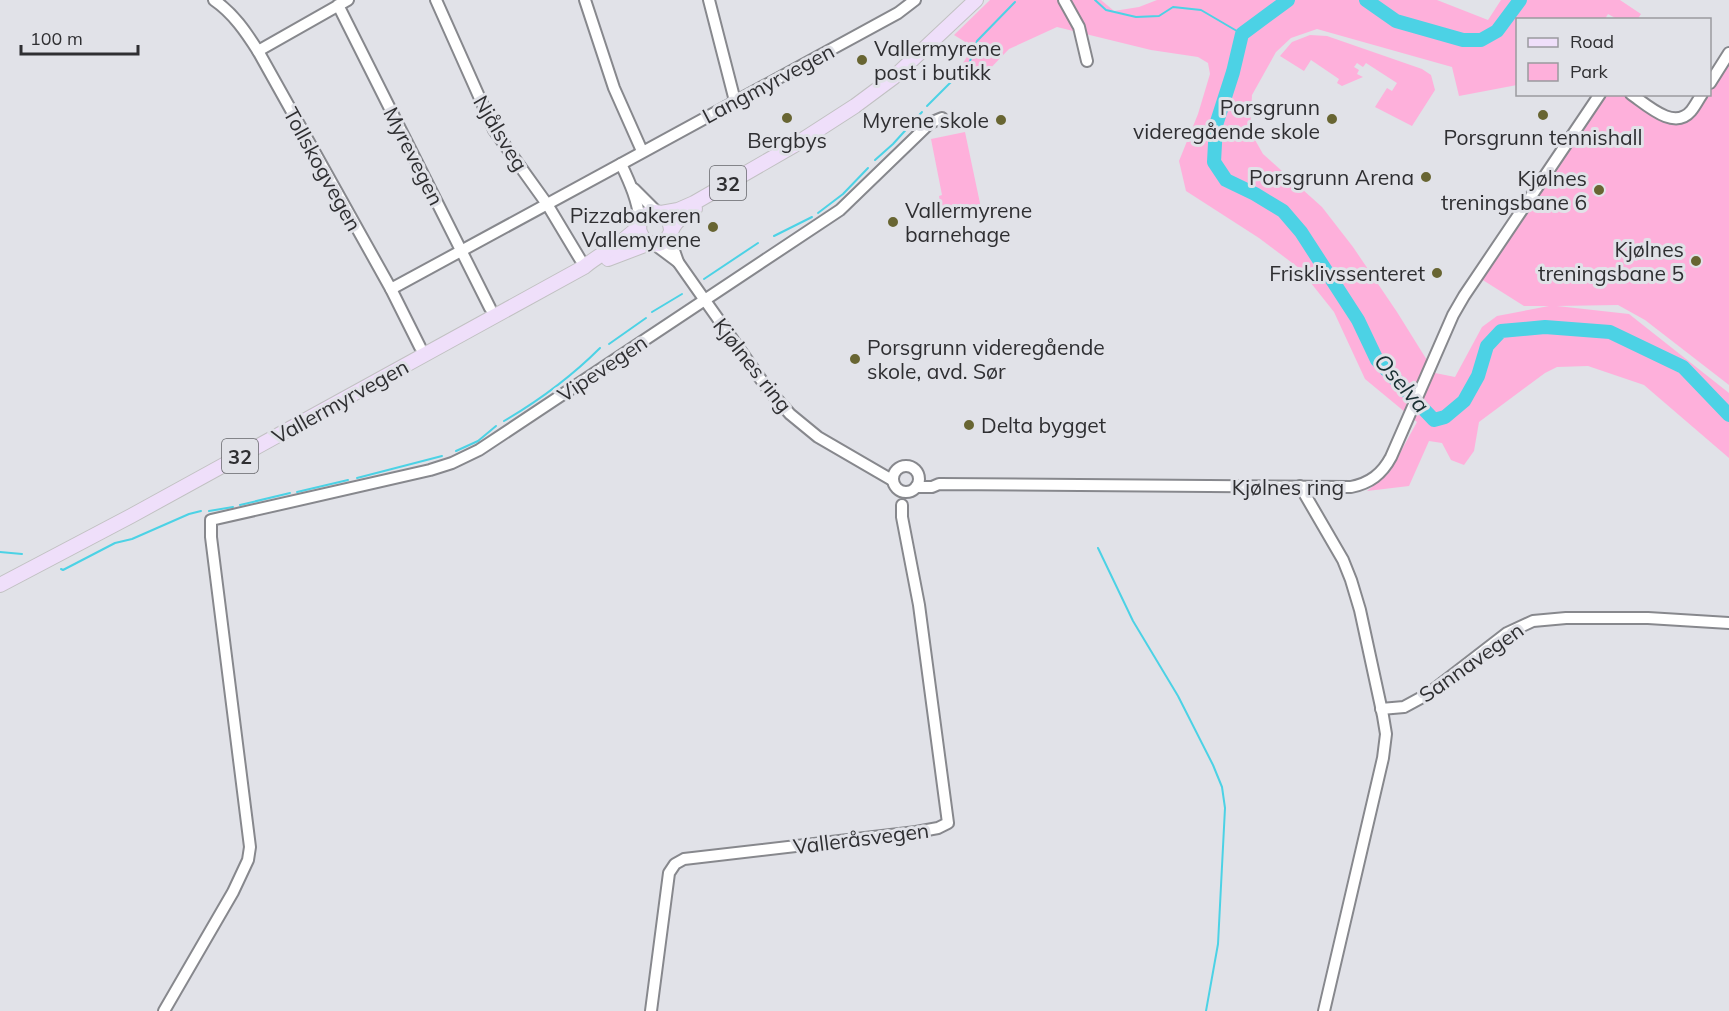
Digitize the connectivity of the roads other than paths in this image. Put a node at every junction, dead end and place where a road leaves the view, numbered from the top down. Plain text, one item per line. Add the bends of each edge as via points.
1 (214, 0) edge
2 (436, 0) edge
3 (585, 0) edge
4 (709, 0) edge
5 (915, 0) edge
6 (968, 0) edge
7 (976, 0) edge
8 (1064, 0) edge
9 (343, 3) edge
10 (258, 51) junction
11 (1729, 53) edge
12 (1087, 61) dead end
13 (1711, 80) edge
14 (871, 93) junction
15 (1634, 96) edge
16 (1701, 96) edge
17 (1598, 97) edge
18 (735, 101) junction
19 (942, 118) dead end
20 (793, 146) junction
21 (642, 152) junction
22 (621, 164) junction
23 (632, 186) junction
24 (547, 204) junction
25 (659, 212) junction
26 (640, 224) junction
27 (670, 233) junction
28 (652, 244) junction
29 (462, 251) junction
30 (678, 262) junction
31 (582, 263) junction
32 (391, 289) junction
33 (704, 299) junction
34 (490, 308) dead end
35 (420, 347) dead end
36 (917, 471) junction
37 (894, 475) junction
38 (939, 484) junction
39 (1300, 486) junction
40 (916, 487) junction
41 (902, 505) dead end
42 (0, 585) edge
43 (1729, 623) edge
44 (1381, 709) junction
45 (164, 1011) edge
46 (651, 1011) edge
47 (1324, 1011) edge

1 - 10 street, Tollskogvegen via 245,30
2 - 24 street, Njålsveg via 494,130
3 - 21 street via 614,88
4 - 18 street
5 - 18 street, Langmyrvegen via 898,13
6 - 14 main road, 32
7 - 14 main road, 32 via 894,77
8 - 12 street via 1079,27
9 - 10 street
9 - 29 street, Myrevegen
10 - 32 street, Tollskogvegen
11 - 13 street
14 - 20 main road, 32
15 - 16 street via 1676,120 1685,117
17 - 39 street, Kjølnes ring via 1453,315 1386,467 1372,480 1351,487
18 - 21 street, Langmyrvegen
19 - 33 street, Vipevegen via 930,123 840,210
20 - 25 main road, 32 via 686,207
20 - 27 main road, 32 via 759,172 689,212
21 - 22 street, Langmyrvegen
22 - 23 street
22 - 24 street, Langmyrvegen
23 - 25 street
23 - 26 street
24 - 29 street, Langmyrvegen
24 - 31 street, Njålsveg
25 - 26 main road, 32 via 647,214
25 - 27 main road via 669,219
26 - 28 main road via 642,237
26 - 31 main road, Vallermyrvegen / 32 via 626,240
27 - 28 main road, 32 via 664,242
27 - 30 street, Kjølnes ring
28 - 30 street, Kjølnes ring
28 - 31 main road, Vallermyrvegen / 32
29 - 32 street, Langmyrvegen
29 - 34 street, Myrevegen
30 - 33 street, Kjølnes ring
31 - 42 main road, Vallermyrvegen / 32 via 131,516
32 - 35 street, Tollskogvegen
33 - 37 street, Kjølnes ring via 790,414 856,460 877,472
33 - 45 street, Vipevegen via 466,457 398,478 211,520 250,848 233,892
36 - 37 street via 904,466
36 - 38 street
36 - 40 street
37 - 40 street via 894,486 902,491
38 - 39 street, Kjølnes ring
38 - 40 street, Kjølnes ring
39 - 44 street via 1348,571
41 - 46 street, Valleråsvegen via 948,823 916,832 684,859 675,864 669,873
43 - 44 street, Sannavegen via 1648,618 1533,621 1507,633 1428,694 1404,706
44 - 47 street via 1385,750

